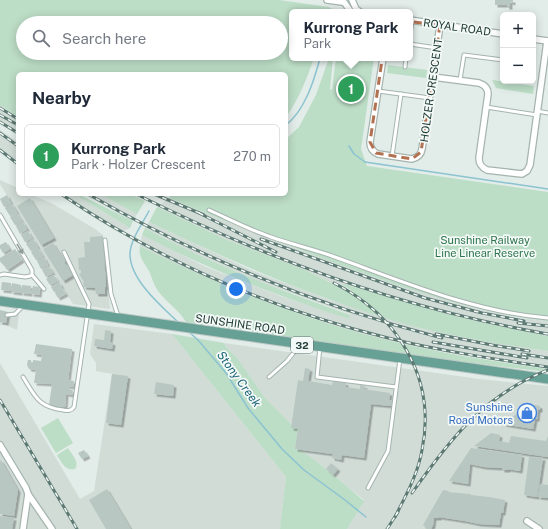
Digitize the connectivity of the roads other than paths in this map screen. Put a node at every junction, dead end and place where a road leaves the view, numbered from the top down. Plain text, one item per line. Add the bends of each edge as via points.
1 (327, 0) edge
2 (351, 0) edge
3 (342, 1) edge
4 (349, 9) edge
5 (357, 9) edge
6 (413, 20) edge
7 (440, 25) junction
8 (500, 34) edge
9 (536, 39) edge
10 (548, 41) edge
11 (413, 44) edge
12 (437, 48) junction
13 (500, 60) edge
14 (383, 61) edge
15 (406, 61) edge
16 (546, 64) edge
17 (405, 67) dead end
18 (433, 76) junction
19 (460, 80) junction
20 (378, 91) junction
21 (401, 94) junction
22 (430, 98) junction
23 (486, 107) junction
24 (537, 113) junction
25 (548, 113) edge
26 (392, 156) junction
27 (209, 210) dead end
28 (0, 215) edge
29 (105, 240) dead end
30 (64, 252) dead end
31 (0, 275) edge
32 (32, 275) junction
33 (44, 290) dead end
34 (0, 301) edge
35 (24, 304) junction
36 (88, 314) junction
37 (7, 315) dead end
38 (119, 318) junction
39 (548, 318) edge
40 (300, 344) junction
41 (320, 347) junction
42 (400, 359) junction
43 (23, 377) dead end
44 (269, 377) dead end
45 (548, 379) edge
46 (396, 387) junction
47 (0, 445) edge
48 (368, 488) dead end
49 (28, 494) junction
50 (527, 521) dead end
51 (23, 529) edge
52 (52, 529) edge
53 (539, 529) edge

1 - 3 street
2 - 3 street
2 - 5 street
3 - 4 street
6 - 7 street, ROYAL ROAD
7 - 8 street, ROYAL ROAD
7 - 12 street, HOLZER CRESCENT
9 - 10 street
10 - 16 street
11 - 12 lane
12 - 18 street, HOLZER CRESCENT
13 - 19 lane via 464,55
14 - 20 street, HOLZER CRESCENT
15 - 17 lane
16 - 24 street
18 - 19 street
18 - 22 street, HOLZER CRESCENT
19 - 23 street via 485,86 488,92
20 - 21 lane
20 - 26 street, HOLZER CRESCENT via 370,146 376,153
21 - 22 lane
21 - 26 lane
22 - 26 street, HOLZER CRESCENT via 420,155 412,159
23 - 24 lane
23 - 24 street via 480,164 487,170 510,173 522,174 528,169
24 - 25 lane
27 - 39 lane via 270,236 444,296 496,311
28 -> 32 lane via 31,267
29 - 38 lane via 111,294
30 - 36 lane via 88,300
31 - 32 lane
32 - 33 lane
34 - 35 main road, SUNSHINE ROAD / 32
35 - 36 main road, SUNSHINE ROAD / 32
35 - 37 lane via 15,314
36 - 38 main road, SUNSHINE ROAD / 32
36 - 43 lane via 72,409 59,410 47,407 35,397
38 - 40 main road, SUNSHINE ROAD / 32
40 - 41 main road, SUNSHINE ROAD / 32
40 - 44 lane
41 - 42 main road, SUNSHINE ROAD / 32
41 - 46 lane via 317,377
42 - 45 main road, SUNSHINE ROAD / 32
42 - 46 lane
46 - 48 lane via 388,451
47 - 49 street
49 - 51 street
49 - 52 street
50 - 53 street

